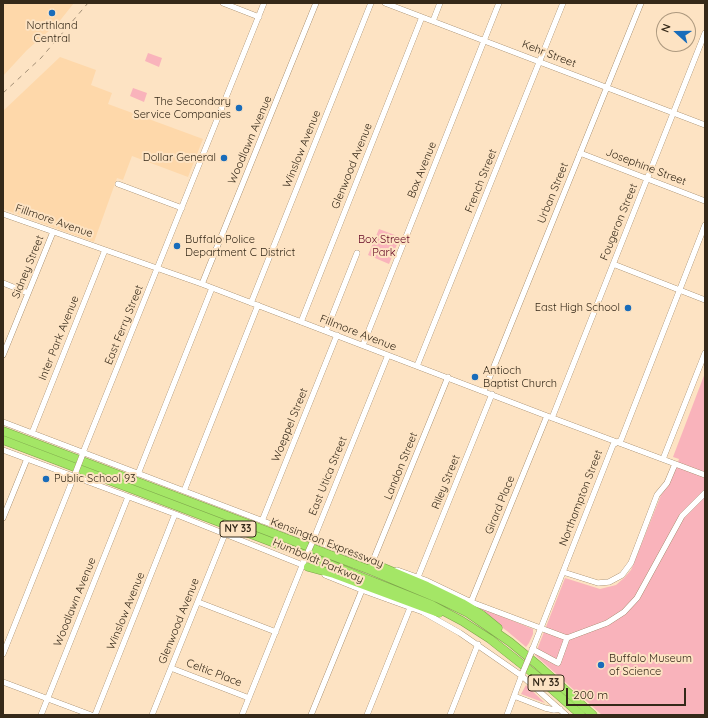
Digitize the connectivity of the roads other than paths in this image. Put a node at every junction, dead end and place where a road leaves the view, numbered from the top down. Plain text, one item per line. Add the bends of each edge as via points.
1 (223, 3) edge
2 (264, 3) edge
3 (316, 3) edge
4 (371, 3) edge
5 (385, 3) edge
6 (440, 3) edge
7 (500, 3) edge
8 (563, 3) edge
9 (641, 3) edge
10 (259, 17) junction
11 (422, 17) junction
12 (433, 21) junction
13 (705, 33) edge
14 (484, 41) junction
15 (539, 61) junction
16 (607, 87) junction
17 (673, 113) junction
18 (705, 125) edge
19 (580, 153) junction
20 (647, 178) junction
21 (118, 184) dead end
22 (705, 201) edge
23 (182, 208) junction
24 (3, 214) edge
25 (705, 226) edge
26 (53, 232) junction
27 (704, 233) edge
28 (105, 250) junction
29 (357, 254) dead end
30 (613, 264) junction
31 (157, 268) junction
32 (3, 283) edge
33 (202, 284) junction
34 (212, 288) junction
35 (680, 290) junction
36 (28, 293) junction
37 (705, 300) edge
38 (251, 302) junction
39 (258, 305) junction
40 (301, 322) junction
41 (326, 331) junction
42 (337, 335) junction
43 (363, 345) junction
44 (705, 353) edge
45 (3, 355) edge
46 (388, 355) junction
47 (418, 366) junction
48 (448, 377) junction
49 (484, 391) junction
50 (492, 394) junction
51 (550, 417) junction
52 (3, 422) edge
53 (3, 431) edge
54 (32, 433) junction
55 (3, 440) edge
56 (617, 442) junction
57 (3, 450) edge
58 (82, 454) junction
59 (27, 459) junction
60 (663, 459) junction
61 (675, 464) junction
62 (138, 474) junction
63 (74, 475) junction
64 (705, 475) edge
65 (184, 491) junction
66 (705, 493) edge
67 (128, 497) junction
68 (175, 514) junction
69 (3, 518) edge
70 (262, 521) junction
71 (225, 534) junction
72 (312, 542) junction
73 (372, 563) junction
74 (305, 564) junction
75 (563, 572) junction
76 (418, 577) junction
77 (362, 590) junction
78 (198, 602) junction
79 (471, 602) junction
80 (410, 608) junction
81 (462, 621) junction
82 (541, 628) junction
83 (276, 632) junction
84 (567, 638) junction
85 (510, 642) junction
86 (478, 644) junction
87 (532, 651) junction
88 (3, 654) edge
89 (171, 668) junction
90 (523, 674) junction
91 (3, 682) edge
92 (514, 696) junction
93 (48, 698) junction
94 (249, 698) junction
95 (560, 709) junction
96 (41, 715) edge
97 (91, 715) edge
98 (95, 715) edge
99 (152, 715) edge
100 (242, 715) edge
101 (311, 715) edge
102 (367, 715) edge
103 (450, 715) edge
104 (506, 715) edge
105 (566, 715) edge
106 (581, 715) edge
107 (593, 715) edge

1 - 10 street
2 - 10 street, East Ferry Street
3 - 33 street, Woodlawn Avenue
4 - 38 street, Winslow Avenue
5 - 11 street, Kehr Street
6 - 12 street
7 - 14 street, Box Avenue
8 - 15 street, French Street
9 - 16 street, Urban Street
10 - 23 street, East Ferry Street
11 - 12 street, Kehr Street
11 - 40 street, Glenwood Avenue
12 - 14 street, Kehr Street
13 - 17 street, Fougeron Street
14 - 15 street, Kehr Street
14 - 43 street, Box Avenue
15 - 16 street, Kehr Street
15 - 47 street, French Street
16 - 17 street, Kehr Street
16 - 19 street, Urban Street
17 - 18 street, Kehr Street
17 - 20 street, Fougeron Street
19 - 20 street, Josephine Street
19 - 49 street, Urban Street
20 - 22 street, Josephine Street
20 - 30 street, Fougeron Street
21 - 23 street
23 - 31 street, East Ferry Street
24 - 26 street, Fillmore Avenue
25 - 27 street, Northampton Street
26 - 28 street, Fillmore Avenue
26 - 36 street, Sidney Street
27 - 35 street, Northampton Street
28 - 31 street, Fillmore Avenue
28 - 54 street, Inter Park Avenue
29 - 41 street
30 - 35 street
30 - 51 street, Fougeron Street
31 - 33 street, Fillmore Avenue
31 - 58 street, East Ferry Street
32 - 36 street
33 - 34 street, Fillmore Avenue
34 - 38 street, Fillmore Avenue
34 - 62 street
35 - 37 street
35 - 56 street, Northampton Street via 621,440
36 - 45 street, Sidney Street
38 - 39 street, Fillmore Avenue
39 - 40 street, Fillmore Avenue
39 - 65 street
40 - 41 street, Fillmore Avenue
41 - 42 street, Fillmore Avenue
42 - 43 street, Fillmore Avenue
42 - 70 street, Woeppel Street
43 - 46 street, Fillmore Avenue
44 - 60 street
46 - 47 street, Fillmore Avenue
46 - 72 street, East Utica Street
47 - 48 street, Fillmore Avenue
48 - 49 street, Fillmore Avenue
48 - 73 street, Landon Street
49 - 50 street, Fillmore Avenue
50 - 51 street, Fillmore Avenue
50 - 76 street, Riley Street
51 - 56 street, Fillmore Avenue
51 - 79 street, Girard Place
52 - 54 street, Humboldt Parkway
53 - 85 highway, Kensington Expressway / NY 33 via 414,587 468,613
54 - 58 street, Humboldt Parkway
55 - 81 highway, Kensington Expressway / NY 33 via 409,595
56 - 60 street, Fillmore Avenue
56 - 75 street, Northampton Street via 613,445
57 - 59 street, Humboldt Parkway
58 - 62 street, Humboldt Parkway
58 - 63 street, East Ferry Street, bridge
59 - 63 street, Humboldt Parkway
59 - 69 street
60 - 61 street, Fillmore Avenue
61 - 64 street, Fillmore Avenue
61 - 75 street via 667,483 657,495 631,563 622,575 609,582 598,583
62 - 65 street, Humboldt Parkway
63 - 67 street, Humboldt Parkway
63 - 88 street, East Ferry Street
65 - 70 street, Humboldt Parkway
66 - 84 street via 682,516 637,598 624,612 607,623
67 - 68 street, Humboldt Parkway
67 - 93 street, Woodlawn Avenue
68 - 71 street, Humboldt Parkway
68 - 98 street, Winslow Avenue
70 - 72 street, Humboldt Parkway
71 - 74 street, Humboldt Parkway
71 - 78 street, Glenwood Avenue
72 - 73 street, Humboldt Parkway
72 - 74 street, East Utica Street, bridge
73 - 76 street, Humboldt Parkway
73 - 85 highway via 462,603 488,620
74 - 77 street, Humboldt Parkway
74 - 81 highway
74 - 83 street, East Utica Street
75 - 82 street, Northampton Street
76 - 79 street, Humboldt Parkway
77 - 80 street, Humboldt Parkway
77 - 101 street
78 - 83 street
78 - 89 street, Glenwood Avenue
79 - 82 street, Humboldt Parkway
80 - 86 street, Humboldt Parkway via 423,612
80 - 102 street
81 - 106 highway, Kensington Expressway / NY 33 via 509,653
82 - 84 street, Humboldt Parkway
82 - 87 street, Northampton Street
83 - 94 street, East Utica Street
84 - 87 street via 558,663
85 - 107 highway, Kensington Expressway / NY 33
86 - 90 street, Humboldt Parkway
86 - 103 street
87 - 90 street, Northampton Street, bridge
89 - 94 street, Celtic Place
89 - 99 street, Glenwood Avenue
90 - 92 street, Northampton Street
90 - 95 street, Humboldt Parkway
91 - 93 street
92 - 95 street via 545,708
92 - 104 street, Northampton Street
93 - 96 street, Woodlawn Avenue
93 - 97 street
94 - 100 street, East Utica Street
95 - 105 street, Humboldt Parkway

